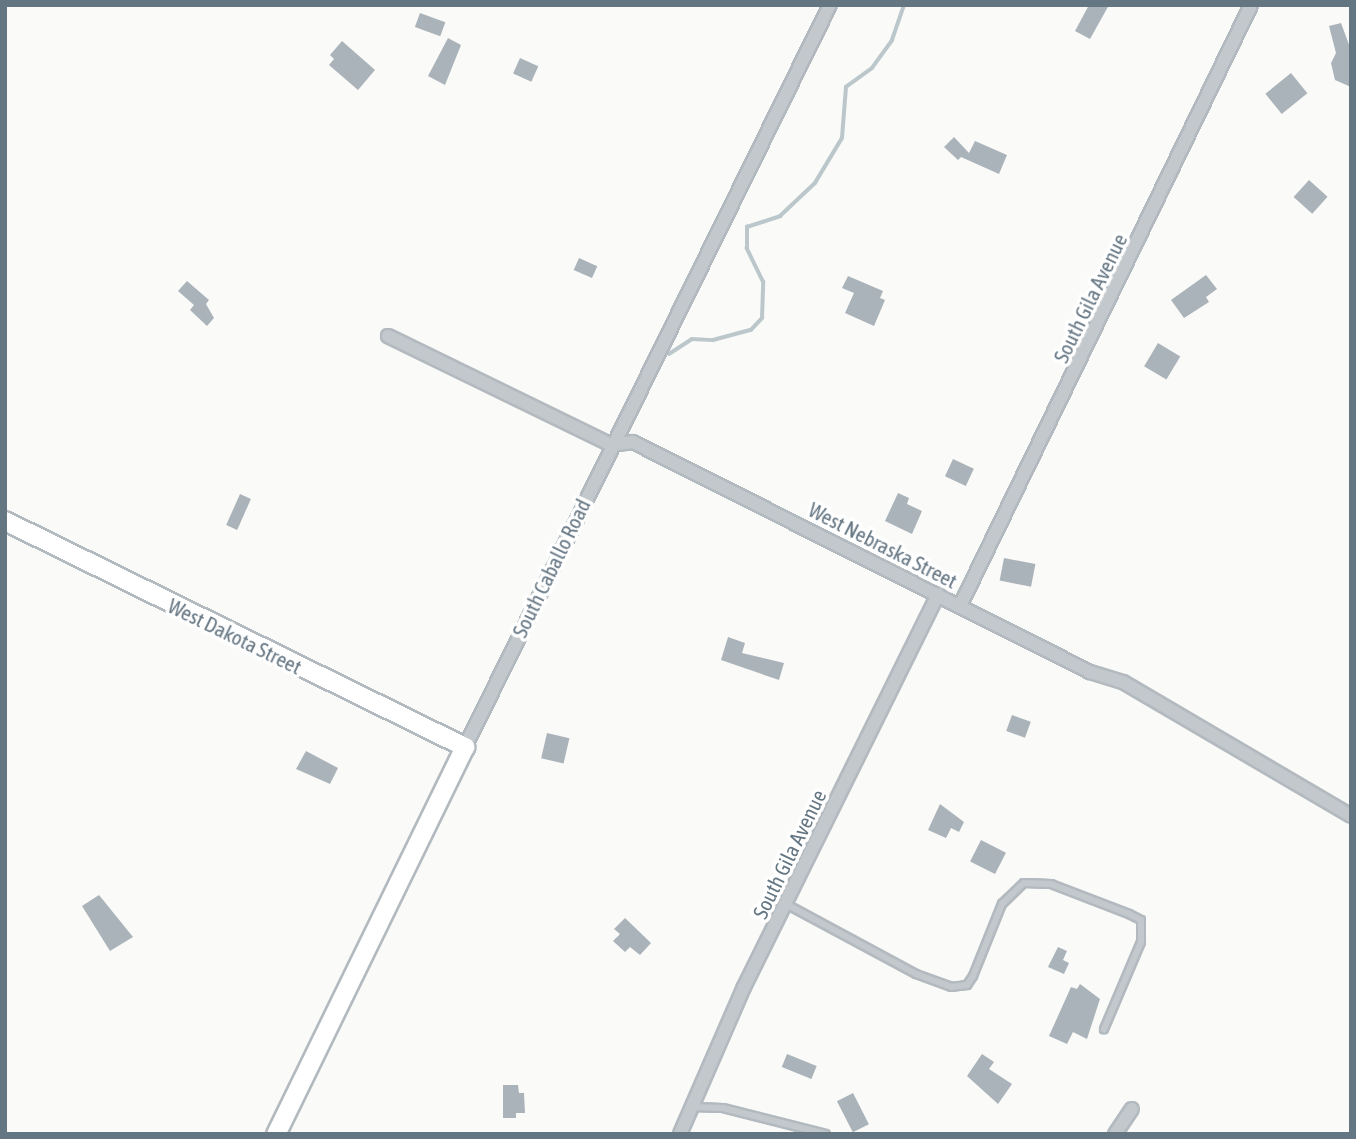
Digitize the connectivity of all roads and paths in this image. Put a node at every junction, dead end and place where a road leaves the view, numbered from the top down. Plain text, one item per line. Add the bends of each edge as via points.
1 (830, 5) edge
2 (1251, 5) edge
3 (388, 336) dead end
4 (611, 444) junction
5 (5, 521) edge
6 (939, 594) junction
7 (960, 606) junction
8 (466, 747) junction
9 (1351, 816) edge
10 (786, 904) junction
11 (1104, 1029) dead end
12 (692, 1107) junction
13 (1132, 1109) dead end
14 (276, 1134) edge
15 (681, 1134) edge
16 (826, 1134) edge
17 (1115, 1134) edge

1 - 4 street, South Caballo Road
2 - 7 street, South Gila Avenue
3 - 4 street, West Nebraska Street
4 - 6 street, West Nebraska Street via 633,442
4 - 8 street, South Caballo Road
5 - 8 street, West Dakota Street
6 - 7 street, West Nebraska Street
6 - 10 street, South Gila Avenue
7 - 9 street, West Nebraska Street via 1090,673 1123,682
8 - 14 street, South Caballo Road
10 - 11 lane via 870,951 951,987 967,985 1002,904 1024,883 1051,884 1129,914 1141,920 1141,942
10 - 12 street, South Gila Avenue
12 - 15 street, South Gila Avenue
12 - 16 lane via 723,1108
13 - 17 street

